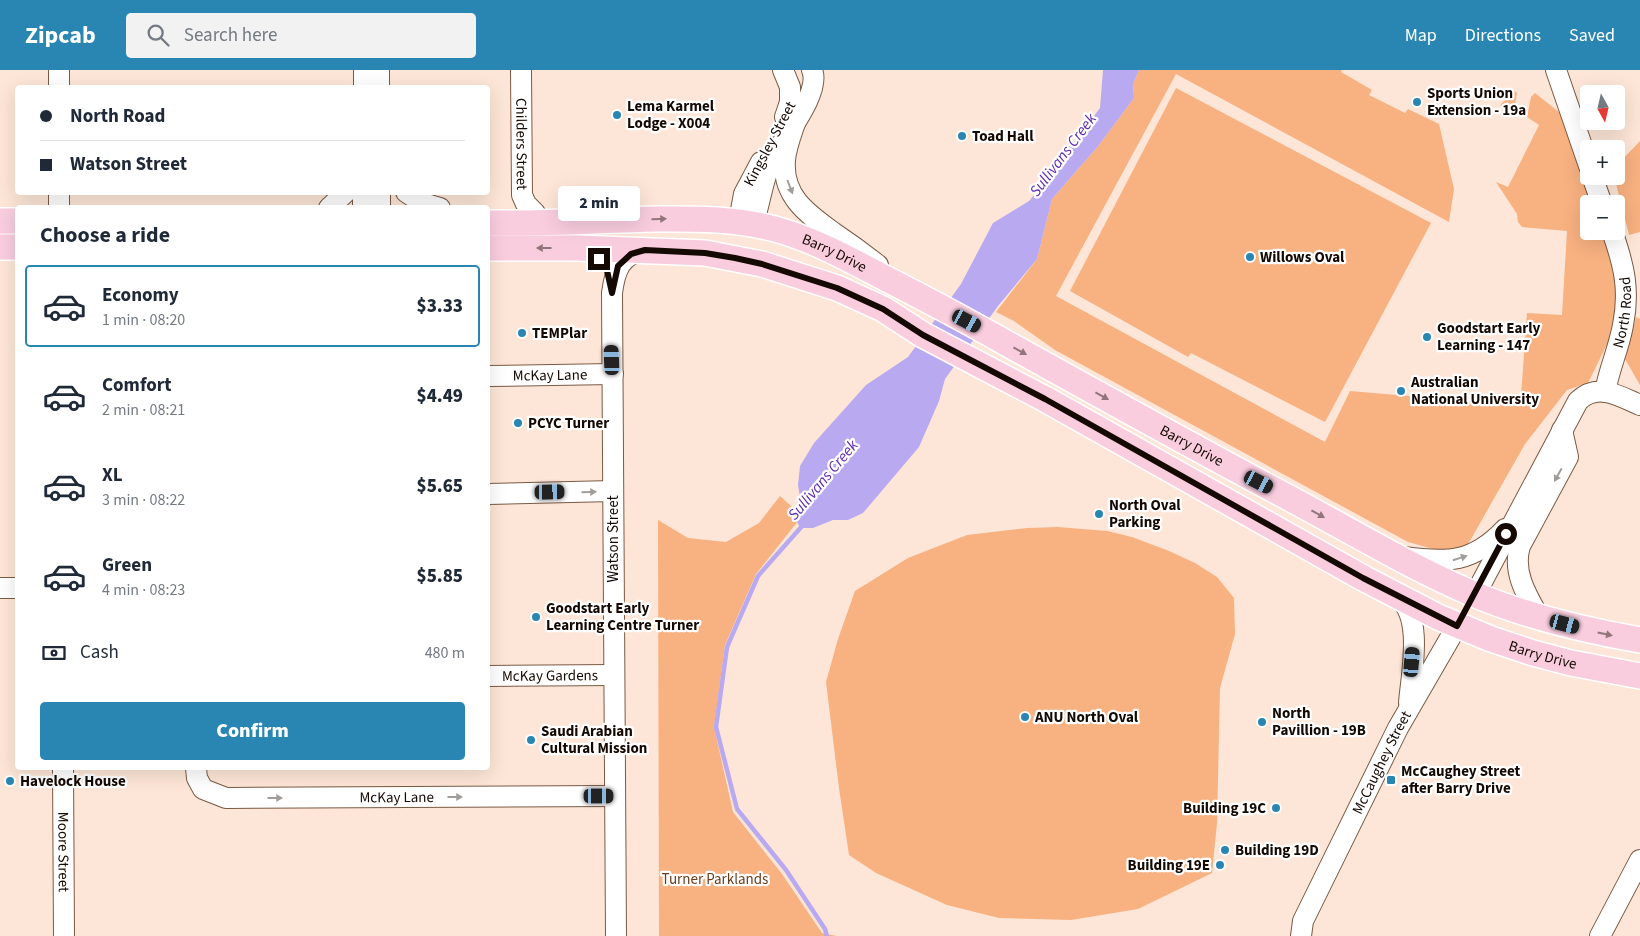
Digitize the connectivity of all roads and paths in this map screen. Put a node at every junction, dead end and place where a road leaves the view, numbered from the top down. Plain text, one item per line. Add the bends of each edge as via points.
1 (59, 70) edge
2 (364, 70) edge
3 (379, 70) edge
4 (521, 70) edge
5 (783, 70) edge
6 (808, 70) edge
7 (812, 70) edge
8 (822, 70) edge
9 (1556, 70) edge
10 (59, 85) edge
11 (364, 85) edge
12 (379, 85) edge
13 (810, 95) junction
14 (790, 120) junction
15 (1580, 140) edge
16 (343, 195) edge
17 (411, 195) edge
18 (332, 205) edge
19 (430, 205) edge
20 (490, 211) edge
21 (535, 213) junction
22 (595, 220) junction
23 (0, 221) edge
24 (15, 221) edge
25 (490, 223) edge
26 (744, 236) junction
27 (1615, 240) edge
28 (0, 247) edge
29 (15, 247) edge
30 (490, 248) edge
31 (576, 248) junction
32 (645, 250) junction
33 (612, 293) junction
34 (930, 301) junction
35 (613, 374) junction
36 (490, 376) edge
37 (1605, 392) junction
38 (1640, 406) edge
39 (1562, 430) junction
40 (613, 491) junction
41 (490, 494) edge
42 (1515, 518) junction
43 (1394, 556) junction
44 (0, 588) edge
45 (15, 588) edge
46 (1475, 595) junction
47 (1398, 596) junction
48 (1539, 617) junction
49 (1457, 626) junction
50 (1640, 640) edge
51 (490, 676) edge
52 (614, 676) junction
53 (1640, 676) edge
54 (1409, 708) junction
55 (63, 770) edge
56 (196, 770) edge
57 (615, 796) junction
58 (1640, 860) edge
59 (64, 936) edge
60 (616, 936) edge
61 (1301, 936) edge
62 (1600, 936) edge

1 - 10 street
2 - 11 street
3 - 12 street
4 - 21 street, Childers Street via 522,195
5 - 14 street via 790,87
6 - 14 street, Kingsley Street
7 - 13 street, Kingsley Street via 814,78
8 - 13 street, Kingsley Street
9 - 15 street
13 - 14 street, Kingsley Street
14 - 26 street, Kingsley Street via 770,163
14 -> 34 street via 785,165 788,183 797,202
16 - 18 street
17 - 19 street
20 - 21 street
21 - 22 street
22 - 25 main road, Barry Drive
22 -> 26 main road, Barry Drive via 711,218
23 - 24 main road
26 - 32 main road, Barry Drive via 705,253
26 - 34 main road, Barry Drive via 793,234
26 - 47 main road, Barry Drive via 756,272 769,281 835,300 896,328 923,335 1045,399
27 - 37 street, North Road via 1624,265 1626,298 1623,326
28 - 29 main road
31 -> 30 main road, Barry Drive
31 - 32 main road, Barry Drive
31 - 33 street, Watson Street via 589,252 606,266
32 - 33 street, Watson Street via 631,254 618,266
33 - 35 street, Watson Street
34 -> 43 main road, Barry Drive
35 - 36 street, McKay Lane
35 - 40 street, Watson Street
37 - 38 street
37 - 39 street via 1585,394
39 - 42 street
39 -> 48 street via 1568,457 1518,553 1522,585
41 -> 40 street
40 - 52 street, Watson Street
43 -> 42 street via 1434,561 1458,559 1489,543
42 - 46 street
43 - 46 main road, Barry Drive
44 - 45 street
46 - 48 main road, Barry Drive
46 - 49 main road, McCaughey Street
47 - 49 main road, Barry Drive
47 - 54 street via 1410,612 1414,635
48 -> 50 main road, Barry Drive
49 - 53 main road, Barry Drive via 1562,660
49 - 54 street, McCaughey Street
51 - 52 street, McKay Gardens
52 - 57 street, Watson Street
54 - 61 street, McCaughey Street via 1303,921
55 - 59 street, Moore Street
56 -> 57 street, McKay Lane via 203,789 226,798
57 - 60 street, Watson Street
58 - 62 street

